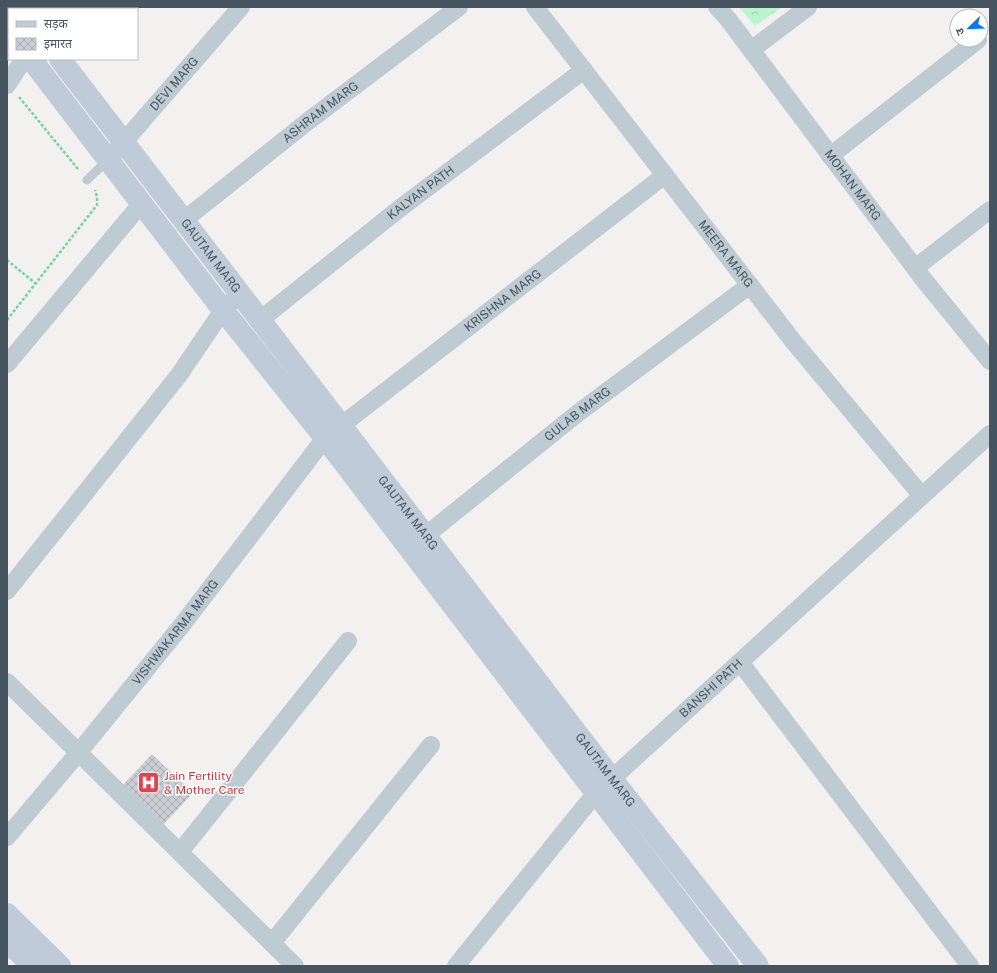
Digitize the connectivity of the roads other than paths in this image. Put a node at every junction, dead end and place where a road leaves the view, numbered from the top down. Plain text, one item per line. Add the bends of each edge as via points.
1 (241, 7) edge
2 (459, 7) edge
3 (536, 7) edge
4 (717, 7) edge
5 (808, 7) edge
6 (968, 48) edge
7 (750, 50) junction
8 (24, 60) edge
9 (32, 60) edge
10 (61, 60) edge
11 (584, 70) junction
12 (11, 89) edge
13 (124, 142) junction
14 (830, 156) junction
15 (108, 160) junction
16 (665, 175) junction
17 (87, 180) road end
18 (141, 204) junction
19 (990, 210) edge
20 (184, 220) junction
21 (915, 268) junction
22 (750, 285) junction
23 (241, 293) junction
24 (223, 310) junction
25 (260, 320) junction
26 (990, 361) edge
27 (7, 364) edge
28 (333, 432) junction
29 (990, 434) edge
30 (922, 496) junction
31 (426, 535) junction
32 (409, 549) junction
33 (7, 591) edge
34 (348, 641) dead end
35 (740, 662) junction
36 (7, 682) edge
37 (431, 745) dead end
38 (79, 752) junction
39 (612, 779) junction
40 (595, 794) junction
41 (7, 838) edge
42 (180, 852) junction
43 (7, 914) edge
44 (7, 940) edge
45 (272, 943) junction
46 (32, 966) edge
47 (60, 966) edge
48 (295, 966) edge
49 (456, 966) edge
50 (728, 966) edge
51 (758, 966) edge
52 (970, 966) edge

1 - 13 street, DEVI MARG
2 - 20 street, ASHRAM MARG via 307,122
3 - 11 street, MEERA MARG
4 - 7 street, MOHAN MARG
5 - 7 street
6 - 14 street
7 - 14 street, MOHAN MARG
8 - 12 street
9 - 15 street
10 - 13 street, GAUTAM MARG
11 - 16 street, MEERA MARG
11 - 25 street, KALYAN PATH via 399,209
13 - 15 street, DEVI MARG
13 - 20 street, GAUTAM MARG
14 - 21 street, MOHAN MARG
15 - 17 lane
15 - 18 street
16 - 22 street, MEERA MARG
16 - 28 street, KRISHNA MARG
18 - 24 street
18 - 27 street
19 - 21 street
20 - 23 street, GAUTAM MARG
21 - 26 street, MOHAN MARG
22 - 30 street, MEERA MARG via 793,341
22 - 31 street, GULAB MARG via 578,413
23 - 24 street
23 - 25 street, GAUTAM MARG
24 - 28 street
24 - 33 street via 179,375
25 - 28 street, GAUTAM MARG
28 - 31 street, GAUTAM MARG
28 - 32 street
28 - 38 street, VISHWAKARMA MARG
29 - 30 street, BANSHI PATH
30 - 35 street, BANSHI PATH
31 - 32 street, GULAB MARG
31 - 39 street, GAUTAM MARG
32 - 40 street
34 - 42 street
35 - 39 street, BANSHI PATH
35 - 52 street
36 - 38 street
37 - 45 street
38 - 41 street, VISHWAKARMA MARG
38 - 42 street
39 - 40 street, BANSHI PATH
39 - 51 street, GAUTAM MARG
40 - 49 street, BANSHI PATH
40 - 50 street
42 - 45 street
43 - 47 street
44 - 46 street
45 - 48 street

